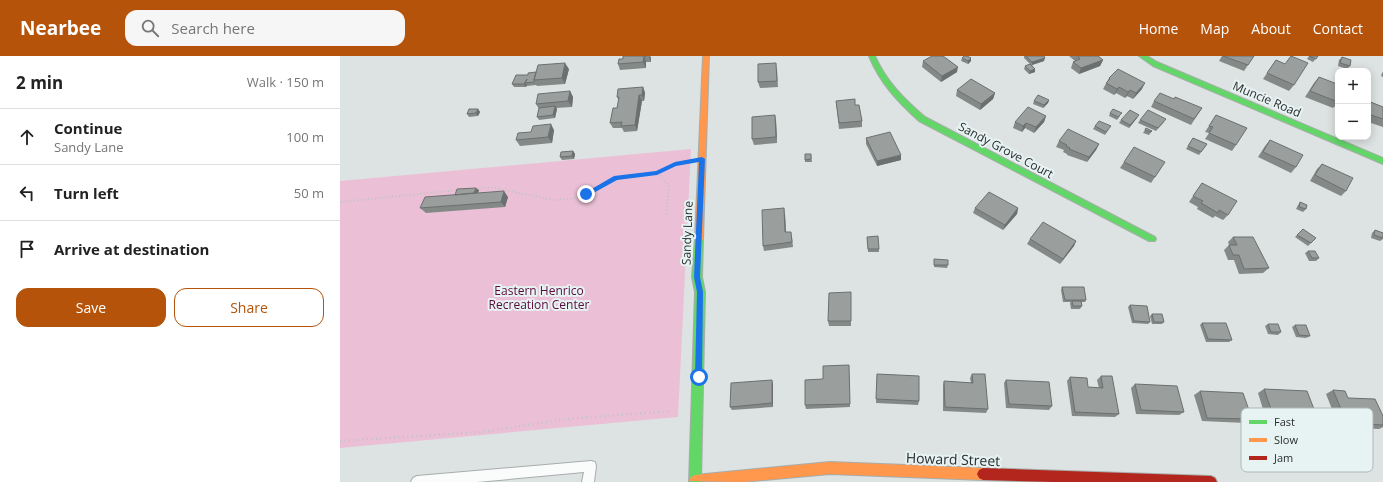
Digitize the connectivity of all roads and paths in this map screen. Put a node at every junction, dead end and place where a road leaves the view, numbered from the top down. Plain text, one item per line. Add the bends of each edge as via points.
1 (706, 56) edge
2 (872, 56) edge
3 (1142, 56) edge
4 (702, 159) junction
5 (1383, 161) edge
6 (657, 173) junction
7 (474, 189) edge
8 (466, 190) edge
9 (340, 202) edge
10 (666, 216) dead end
11 (1152, 239) dead end
12 (672, 411) dead end
13 (340, 441) edge
14 (520, 477) edge
15 (474, 479) edge
16 (695, 481) edge
17 (417, 482) edge
18 (588, 482) edge
19 (1211, 482) edge

1 - 4 street, Sandy Lane
2 - 11 street, Sandy Grove Court via 892,92 922,119
3 - 5 street, Muncie Road via 1155,64
4 - 6 path via 675,164
4 - 16 street, Sandy Lane via 697,277 700,292
6 - 7 path via 616,178 586,194 570,199 553,200 490,187
6 - 10 path via 669,186
8 - 9 path
12 - 13 path via 565,419 483,432
14 - 15 lane
14 - 18 lane via 591,466
15 - 17 lane
16 - 19 street, Howard Street via 830,468

